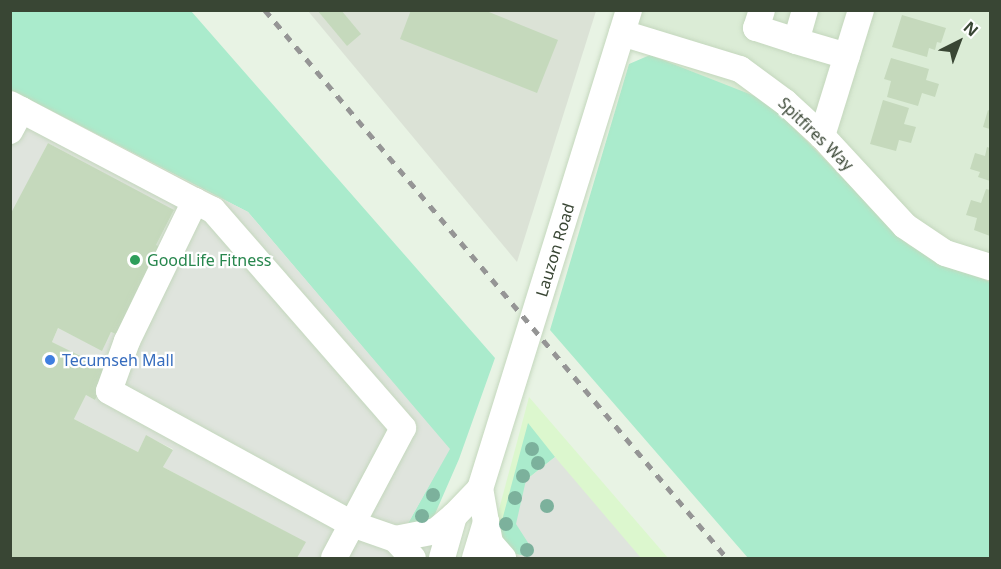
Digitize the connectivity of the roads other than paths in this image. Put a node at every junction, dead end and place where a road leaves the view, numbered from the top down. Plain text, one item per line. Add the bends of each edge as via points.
1 (762, 10) edge
2 (805, 10) edge
3 (861, 10) edge
4 (626, 22) edge
5 (796, 41) junction
6 (846, 56) junction
7 (14, 115) edge
8 (822, 136) junction
9 (195, 201) junction
10 (990, 267) edge
11 (480, 489) junction
12 (454, 516) junction
13 (486, 522) junction
14 (352, 524) junction
15 (395, 539) junction
16 (334, 558) edge
17 (413, 558) edge
18 (442, 558) edge
19 (475, 558) edge
20 (503, 558) edge

1 - 5 street via 756,28
2 - 5 street
3 - 6 street
4 - 8 street, Spitfires Way via 740,69
4 - 11 street, Lauzon Road
5 - 6 street
6 - 8 street
7 - 9 street
8 - 10 street, Spitfires Way via 905,226 945,253
9 - 14 street via 213,210 402,428
9 - 14 street via 127,341 109,391
11 - 12 street, Lauzon Road
11 - 13 street, Lauzon Road
12 - 15 street via 436,531
12 - 18 street, Lauzon Road
13 - 19 street, Lauzon Road
13 - 20 street via 490,543
14 - 15 street
14 - 16 street
15 - 17 street

